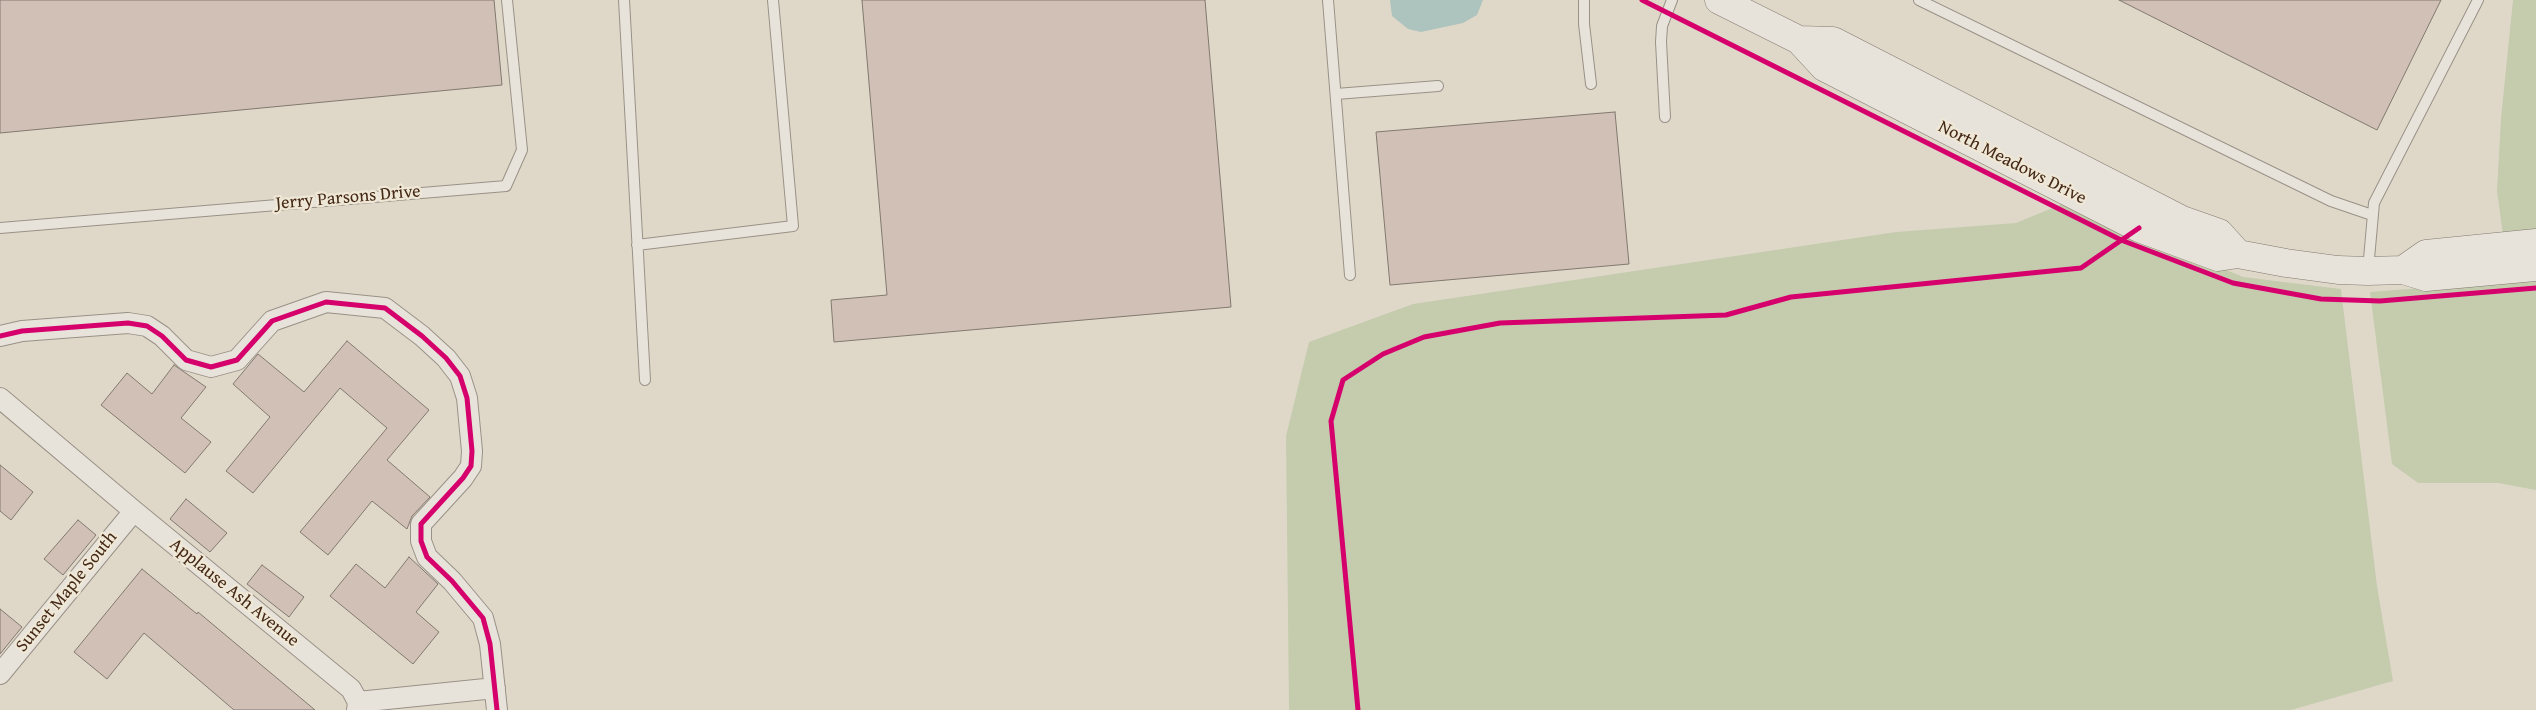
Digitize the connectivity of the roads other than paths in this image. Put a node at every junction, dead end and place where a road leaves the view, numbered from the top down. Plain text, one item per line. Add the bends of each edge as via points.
1 (507, 0) edge
2 (624, 0) edge
3 (773, 0) edge
4 (1328, 0) edge
5 (1584, 0) edge
6 (1672, 0) edge
7 (1719, 0) edge
8 (1919, 0) edge
9 (2478, 0) edge
10 (1591, 84) dead end
11 (1438, 86) dead end
12 (1336, 94) junction
13 (1665, 116) dead end
14 (2372, 215) junction
15 (0, 228) edge
16 (2536, 243) edge
17 (637, 245) junction
18 (2536, 267) edge
19 (2403, 270) junction
20 (2368, 271) junction
21 (1350, 275) dead end
22 (0, 336) edge
23 (645, 380) dead end
24 (0, 398) edge
25 (134, 511) junction
26 (0, 674) edge
27 (495, 688) junction
28 (358, 706) edge
29 (497, 710) edge

1 - 15 lane, Jerry Parsons Drive via 522,150 506,186
2 - 17 lane
3 - 17 lane via 793,226
4 - 12 lane
5 - 10 lane
6 - 13 lane via 1662,26 1661,42
7 - 20 street, North Meadows Drive via 1800,40 1824,67 2139,228 2218,257 2238,254 2286,264
8 - 14 lane via 2331,201
9 - 14 lane via 2374,204
11 - 12 lane
12 - 21 lane
14 - 20 lane
16 - 19 street via 2426,254
17 - 23 lane
18 - 19 street, North Meadows Drive via 2426,277
19 - 20 street, North Meadows Drive
22 - 27 street via 22,331 128,323 147,326 186,360 211,367 237,360 272,321 326,302 385,308 446,358 460,376 467,398 471,466 421,524 421,541 427,557 483,618 490,644
24 - 25 street, Applause Ash Avenue
25 - 26 street, Sunset Maple South
25 - 28 street, Applause Ash Avenue via 352,689
27 - 28 street, Applause Ash Avenue
27 - 29 street

